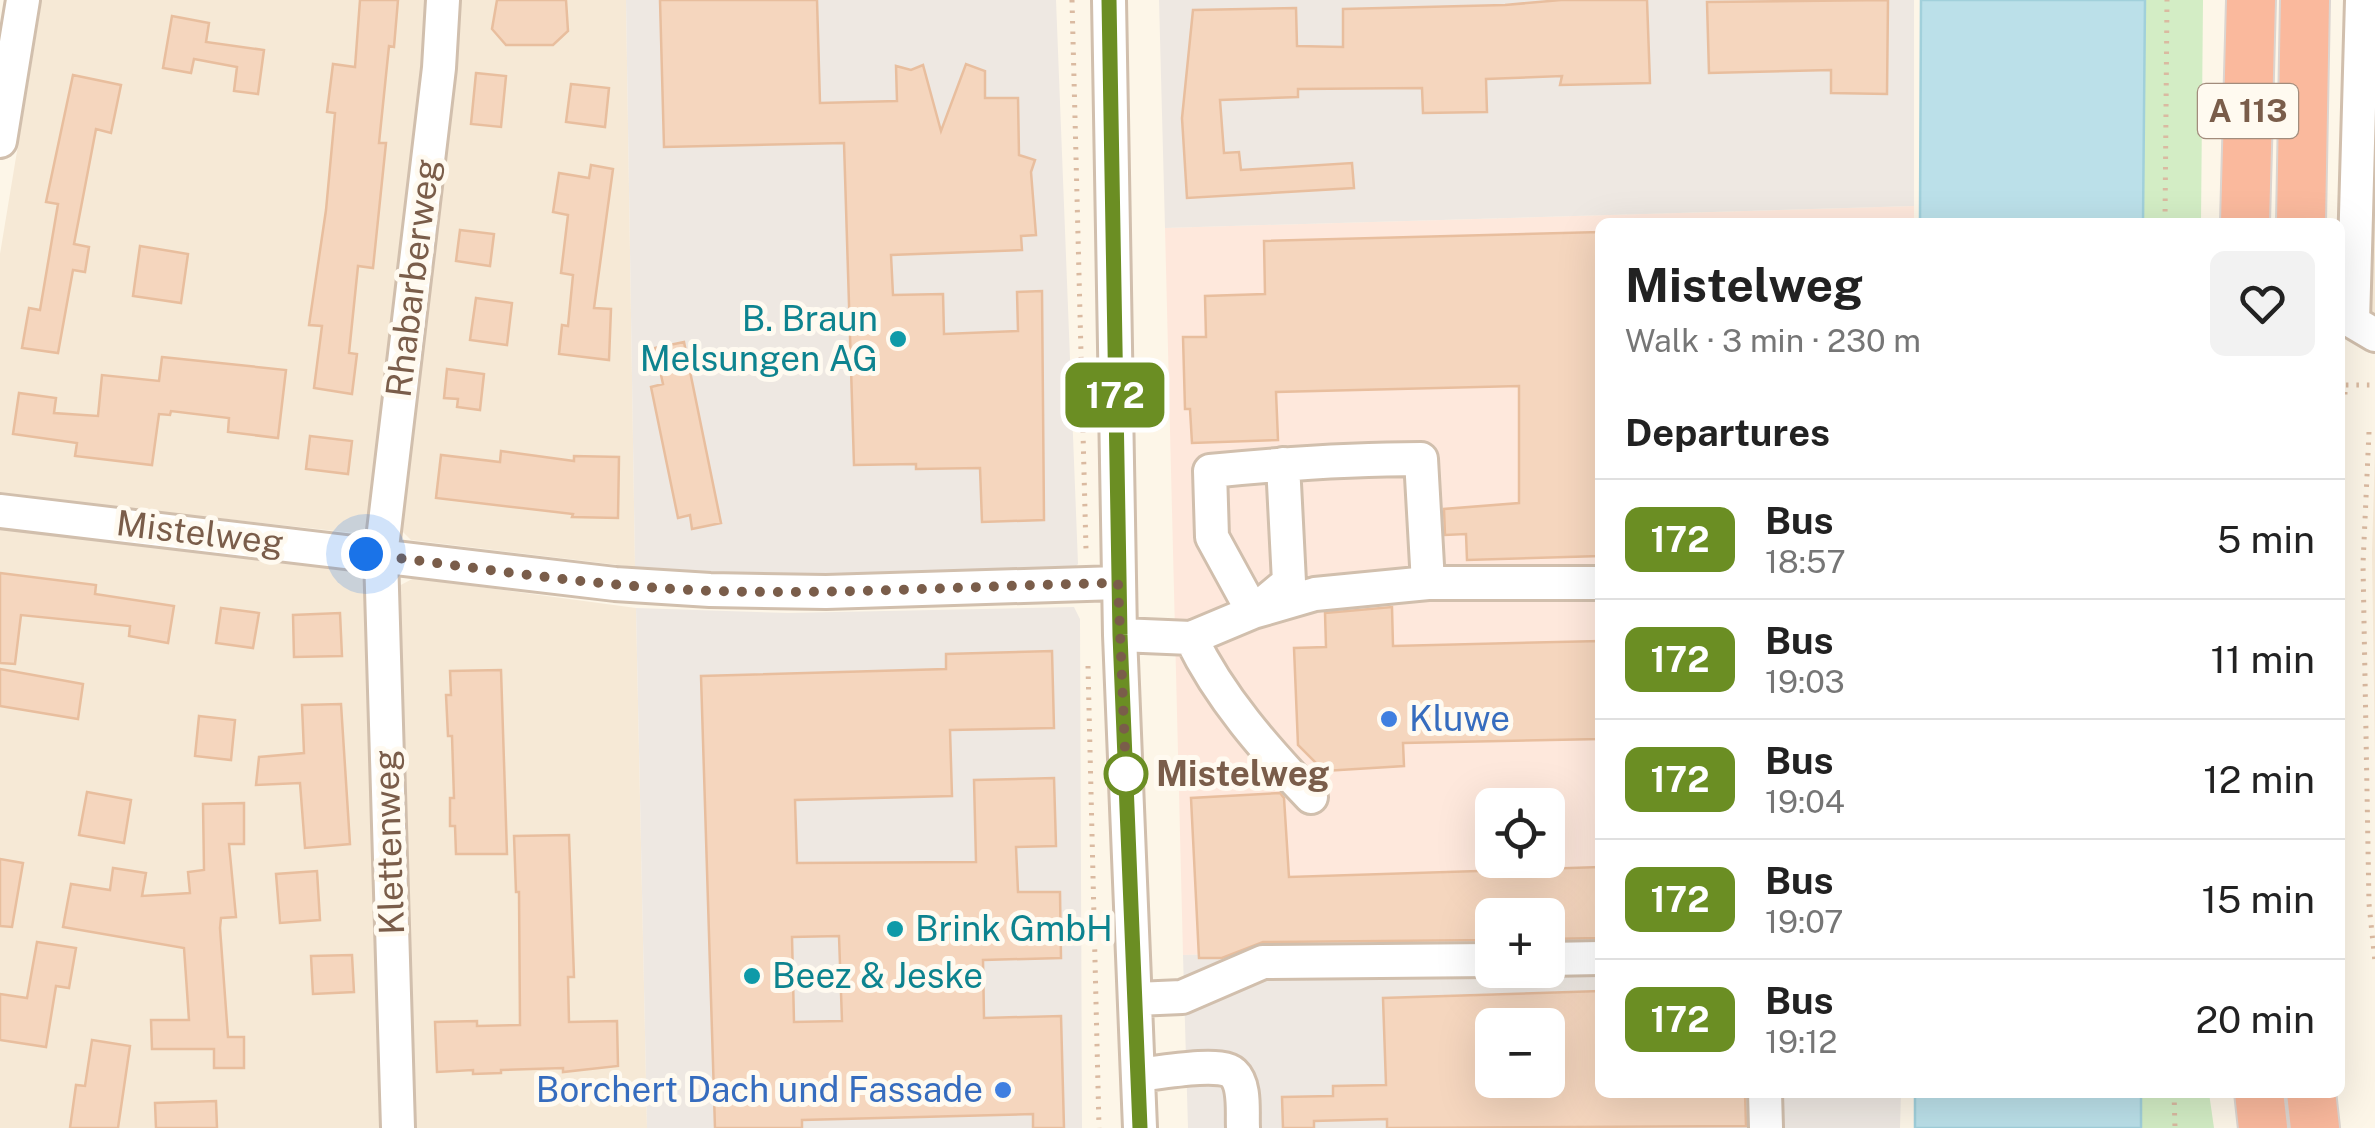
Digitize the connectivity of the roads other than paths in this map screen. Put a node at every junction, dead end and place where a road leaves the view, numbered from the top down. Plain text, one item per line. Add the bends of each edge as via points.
1 (23, 0) edge
2 (443, 0) edge
3 (1109, 0) edge
4 (2251, 0) edge
5 (2305, 0) edge
6 (2362, 0) edge
7 (7, 61) edge
8 (0, 141) edge
9 (2246, 218) edge
10 (2301, 218) edge
11 (2375, 335) edge
12 (1283, 464) junction
13 (0, 511) edge
14 (382, 556) junction
15 (1118, 583) junction
16 (1428, 583) junction
17 (1595, 584) edge
18 (1253, 612) junction
19 (1120, 635) junction
20 (1191, 638) junction
21 (1312, 797) dead end
22 (1595, 958) edge
23 (1565, 959) edge
24 (1475, 960) edge
25 (1136, 1000) junction
26 (1138, 1075) junction
27 (1766, 1098) edge
28 (2260, 1098) edge
29 (2312, 1098) edge
30 (398, 1128) edge
31 (1140, 1128) edge
32 (1243, 1128) edge
33 (1766, 1128) edge
34 (2263, 1128) edge
35 (2315, 1128) edge

1 - 7 street
2 - 14 street, Rhabarberweg
3 - 15 street
4 - 9 highway, A 113
5 - 10 highway, A 113
6 - 11 street via 2354,322
7 - 8 street
12 - 16 street via 1421,459
12 - 18 street via 1289,582
12 - 18 street via 1210,471 1212,537
13 - 14 street, Mistelweg
14 - 15 street, Mistelweg via 710,590
14 - 30 street, Klettenweg
15 - 19 street
16 - 17 street
16 - 18 street via 1315,594
18 - 20 street
19 - 20 street
19 - 25 street
20 - 21 street via 1211,679
22 - 23 street
24 - 25 street via 1263,962 1182,997
25 - 26 street
26 - 31 street
26 - 32 street via 1222,1067 1241,1089
27 - 33 street
28 - 34 highway
29 - 35 highway

